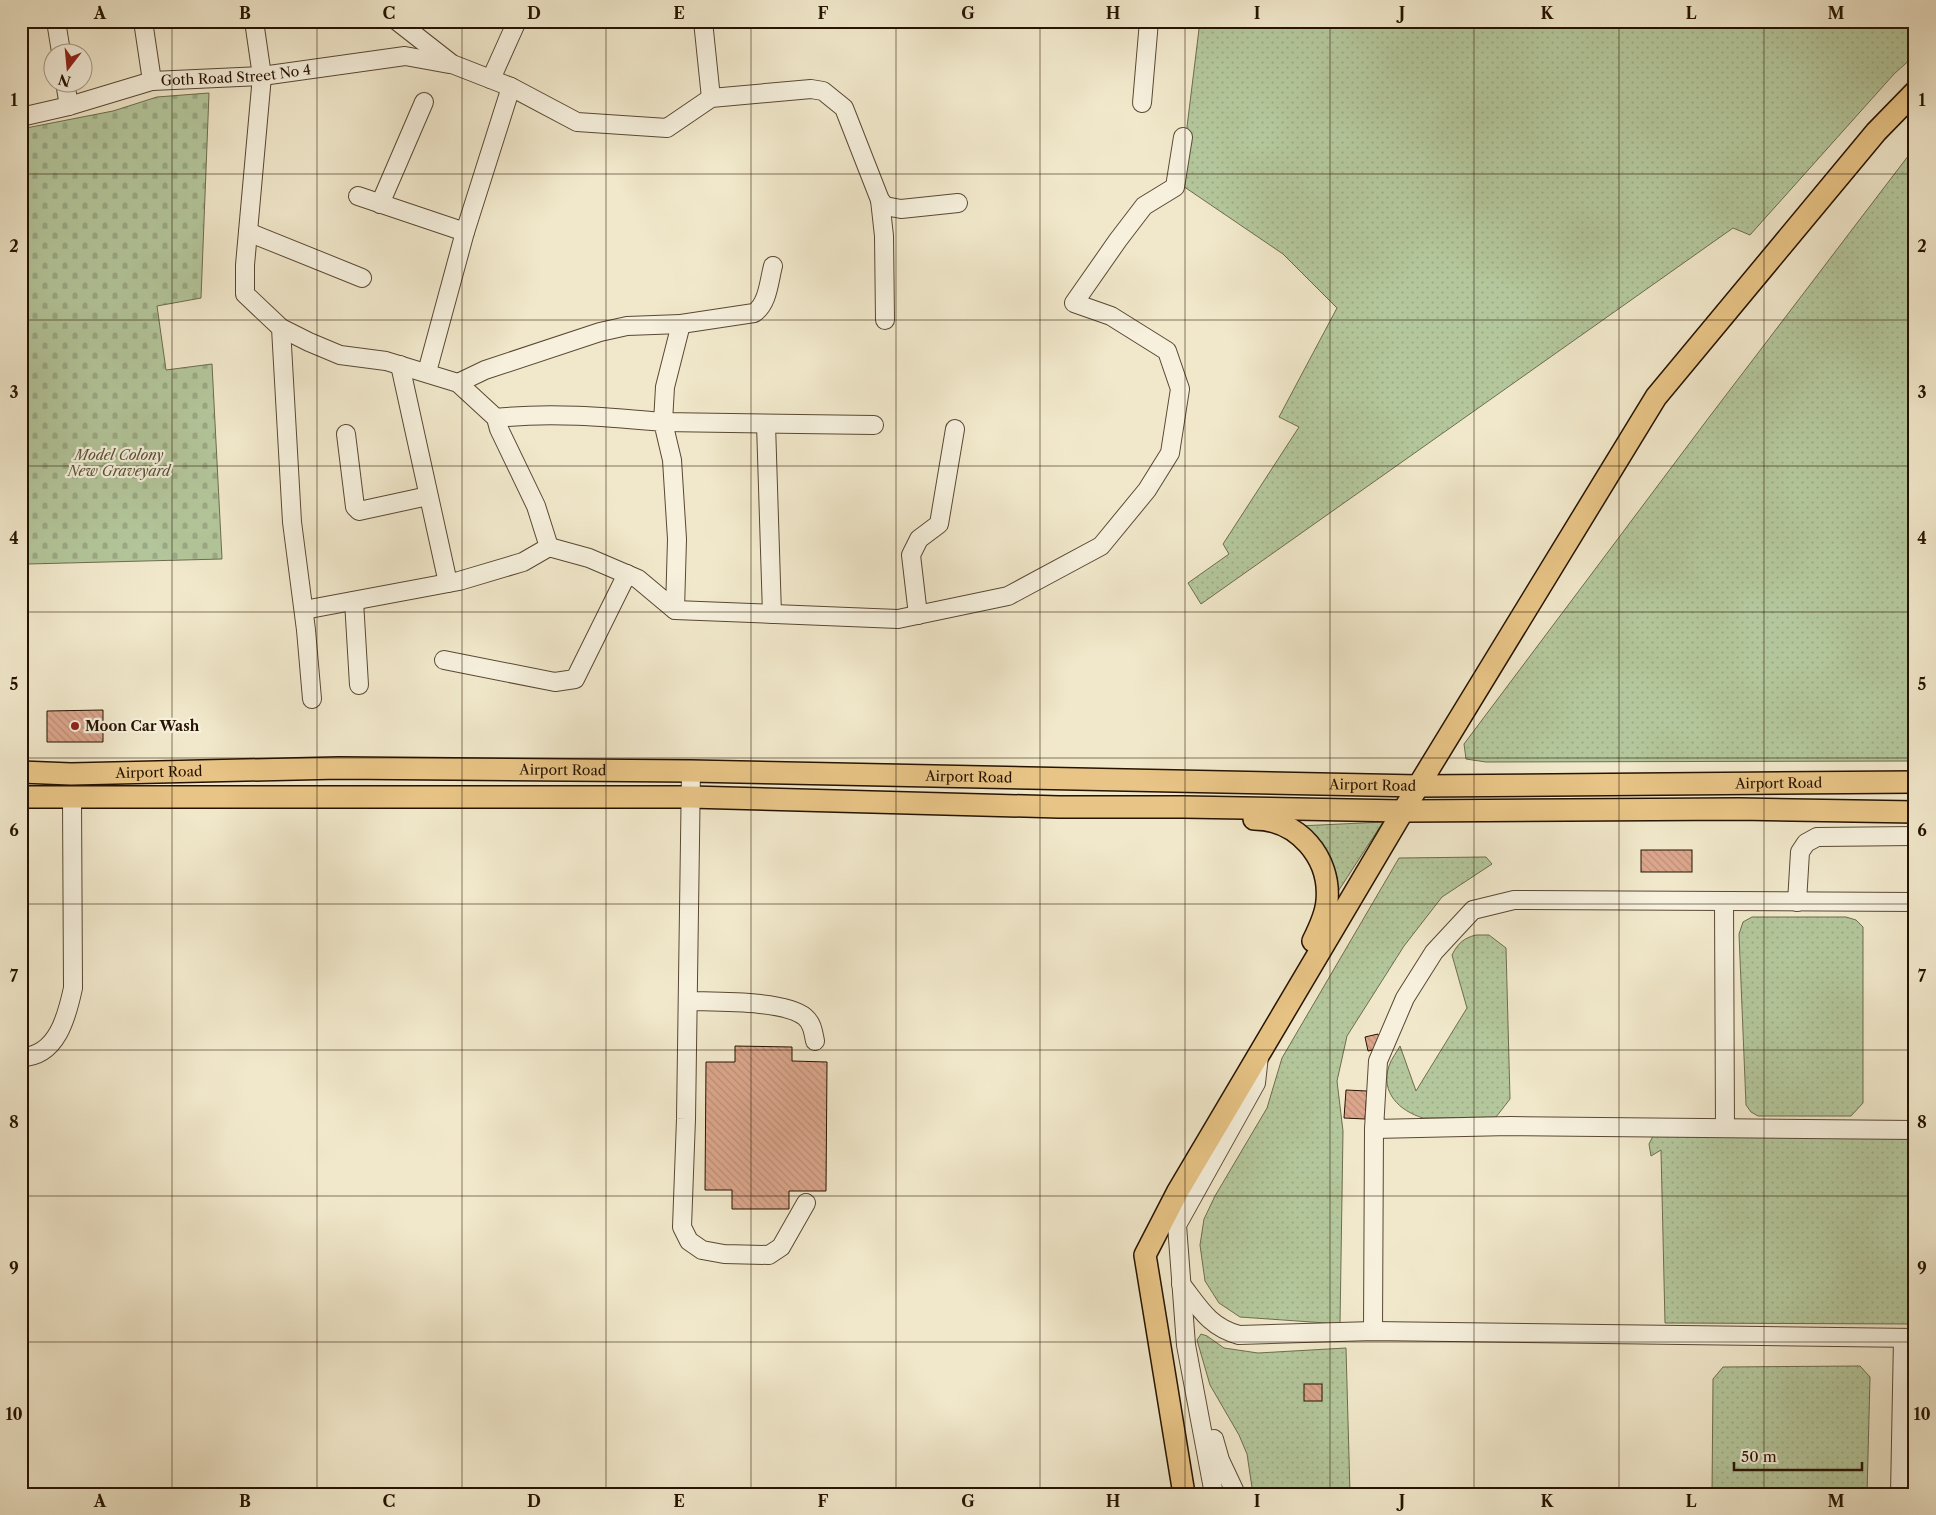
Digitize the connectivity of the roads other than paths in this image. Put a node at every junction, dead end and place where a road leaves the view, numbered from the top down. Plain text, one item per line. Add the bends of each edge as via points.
1 (56, 21) edge
2 (143, 21) edge
3 (254, 21) edge
4 (396, 21) edge
5 (517, 21) edge
6 (704, 21) edge
7 (1149, 21) edge
8 (59, 42) edge
9 (452, 64) junction
10 (262, 76) junction
11 (492, 80) junction
12 (152, 81) junction
13 (511, 87) junction
14 (67, 92) edge
15 (1915, 92) edge
16 (712, 98) junction
17 (424, 102) dead end
18 (1142, 103) dead end
19 (69, 106) junction
20 (21, 117) edge
21 (1183, 137) dead end
22 (358, 196) dead end
23 (880, 200) junction
24 (958, 203) dead end
25 (380, 204) junction
26 (248, 232) junction
27 (465, 232) junction
28 (773, 266) dead end
29 (362, 278) dead end
30 (885, 320) dead end
31 (680, 324) junction
32 (281, 328) junction
33 (400, 365) junction
34 (427, 372) junction
35 (458, 383) junction
36 (496, 418) junction
37 (662, 422) junction
38 (766, 424) junction
39 (874, 426) dead end
40 (955, 430) dead end
41 (346, 434) dead end
42 (428, 496) junction
43 (549, 547) junction
44 (627, 574) junction
45 (448, 583) junction
46 (354, 601) junction
47 (304, 610) junction
48 (675, 610) junction
49 (772, 614) junction
50 (918, 615) junction
51 (444, 660) dead end
52 (359, 685) dead end
53 (312, 699) dead end
54 (691, 771) junction
55 (21, 772) edge
56 (1915, 782) edge
57 (1419, 786) junction
58 (21, 797) edge
59 (690, 797) junction
60 (72, 798) junction
61 (1184, 807) junction
62 (1403, 812) junction
63 (1915, 812) edge
64 (1915, 836) edge
65 (1724, 901) junction
66 (1797, 902) junction
67 (1915, 902) edge
68 (688, 1001) junction
69 (1284, 1010) junction
70 (814, 1040) dead end
71 (1260, 1052) junction
72 (21, 1057) edge
73 (1725, 1128) junction
74 (1374, 1129) junction
75 (1915, 1130) edge
76 (806, 1203) dead end
77 (1181, 1284) junction
78 (1373, 1331) junction
79 (1909, 1338) edge
80 (1186, 1345) junction
81 (1223, 1466) junction
82 (1184, 1494) edge
83 (1214, 1494) edge
84 (1228, 1494) edge
85 (1236, 1494) edge
86 (1900, 1494) edge

1 - 8 street
2 - 12 street
3 - 10 street
4 - 9 street
5 - 11 street
6 - 16 street
7 - 18 street
9 - 10 street, Goth Road Street No 4 via 405,56
9 - 11 street
10 - 12 street, Goth Road Street No 4
10 - 26 street
11 - 13 street
12 - 19 street, Goth Road Street No 4
13 - 16 street via 577,122 667,128
13 - 27 street
14 - 19 street
15 - 57 main road via 1876,132 1656,397
16 - 23 street via 811,89 823,92 844,108
17 - 25 street
19 - 20 street, Goth Road Street No 4
21 - 50 street via 1175,187 1144,206 1074,303 1111,316 1167,350 1180,390 1170,452 1147,490 1101,546 1008,596
22 - 25 street
23 - 24 street via 885,206 901,209
23 - 30 street
25 - 27 street
26 - 29 street
26 - 32 street via 245,294
27 - 34 street
28 - 31 street via 759,310
31 - 35 street via 627,326 600,332 485,370
31 - 37 street via 665,387
32 - 33 street via 340,355
32 - 47 street via 292,522
33 - 34 street
33 - 42 street
34 - 35 street
35 - 36 street
36 - 37 street via 570,414
36 - 43 street via 536,506
37 - 38 street
37 - 48 street via 672,460 677,539
38 - 39 street
38 - 49 street
40 - 50 street via 939,524 919,539 911,555
41 - 42 street via 355,507 359,511
42 - 45 street
43 - 44 street via 589,558
43 - 45 street via 523,562
44 - 48 street via 638,578
44 - 51 street via 574,678 555,682
45 - 46 street
46 - 47 street
46 - 52 street
47 - 53 street
48 - 49 street
49 - 50 street via 898,619
54 - 55 main road, Airport Road via 339,768 70,774
54 - 57 main road, Airport Road
54 - 59 street
56 - 57 main road, Airport Road
57 - 62 main road
58 - 60 main road, Airport Road
59 - 60 main road, Airport Road
59 - 61 main road, Airport Road via 1059,807
59 - 68 street
60 - 72 street via 73,988 67,1016 58,1036 42,1050
61 - 62 main road, Airport Road
61 - 69 main road via 1224,819 1277,822 1296,831 1318,856 1326,875 1327,904
62 - 63 main road, Airport Road via 1740,809
62 - 69 main road
64 - 66 street via 1817,837 1806,843 1800,852
65 - 66 street
65 - 73 street
65 - 74 street via 1514,900 1473,910 1434,952 1405,998 1378,1062
66 - 67 street
68 - 70 street via 791,1009 806,1017 812,1025
68 - 76 street via 682,1227 688,1241 702,1250 724,1254 770,1255 781,1247
69 - 71 main road
71 - 77 street via 1256,1083 1177,1226
71 - 82 main road via 1178,1191 1145,1255
73 - 74 street via 1510,1126
73 - 75 street
74 - 78 street
77 - 78 street via 1211,1323 1225,1332 1239,1335
77 - 80 street
78 - 79 street
79 - 86 street
80 - 81 street
80 - 83 street
81 - 84 street
81 - 85 street

